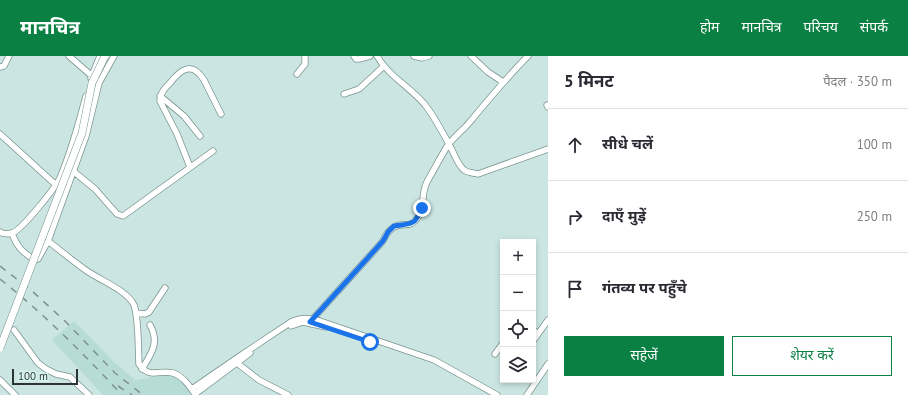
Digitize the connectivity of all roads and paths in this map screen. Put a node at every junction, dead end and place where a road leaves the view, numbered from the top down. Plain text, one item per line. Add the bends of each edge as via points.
1 (8, 56) edge
2 (68, 56) edge
3 (100, 56) edge
4 (105, 56) edge
5 (114, 56) edge
6 (305, 56) edge
7 (354, 56) edge
8 (370, 56) edge
9 (377, 56) edge
10 (414, 56) edge
11 (429, 56) edge
12 (471, 56) edge
13 (528, 56) edge
14 (0, 66) edge
15 (384, 66) junction
16 (297, 74) dead end
17 (92, 76) junction
18 (503, 82) junction
19 (344, 94) dead end
20 (160, 96) junction
21 (221, 114) dead end
22 (0, 134) edge
23 (200, 136) dead end
24 (449, 144) junction
25 (548, 149) edge
26 (213, 151) dead end
27 (190, 166) junction
28 (73, 171) junction
29 (56, 185) junction
30 (0, 232) edge
31 (12, 233) junction
32 (48, 241) junction
33 (165, 288) dead end
34 (136, 314) junction
35 (312, 321) junction
36 (547, 322) edge
37 (150, 326) dead end
38 (14, 330) dead end
39 (536, 332) edge
40 (500, 347) edge
41 (0, 348) edge
42 (495, 354) dead end
43 (237, 363) junction
44 (548, 364) edge
45 (142, 369) junction
46 (0, 380) edge
47 (194, 393) edge
48 (15, 395) edge
49 (89, 395) edge
50 (288, 395) edge
51 (491, 395) edge
52 (497, 395) edge
53 (527, 395) edge

1 - 14 street via 4,66
2 - 17 street
3 - 17 street
4 - 41 main road, bridge via 92,83 82,133
5 - 28 street via 99,83 86,136
6 - 16 street via 305,64
7 - 8 street via 359,60
9 - 15 street
10 - 11 street
12 - 18 street
13 - 18 street
15 - 19 street via 359,89
15 - 24 street via 426,106
17 - 29 street
18 - 24 street
20 - 21 street via 175,76 189,68 194,69 201,74
20 - 23 street via 184,116
20 - 27 street
22 - 29 street
24 - 25 street via 463,169 478,174
24 - 35 street via 427,181 423,191 422,208 415,221 407,226 397,226 388,232 383,241
26 - 27 street
27 - 28 street via 123,216 117,214 95,189
28 - 32 street
29 - 31 street via 21,227
30 - 31 street
31 - 32 street via 16,244 35,260
32 - 34 street via 88,272 128,297
33 - 34 street via 149,312
34 - 45 street via 139,364
35 - 43 street via 288,327
35 - 47 street via 297,319 291,322
35 - 51 street via 440,366
35 - 52 street via 434,360
36 - 39 street
37 - 45 street via 154,332 154,346
38 - 49 street via 38,363 56,374 70,376
40 - 42 street
43 - 47 street
43 - 50 street via 259,380
44 - 53 street
45 - 47 street via 151,373 174,373 183,379
46 - 48 street

